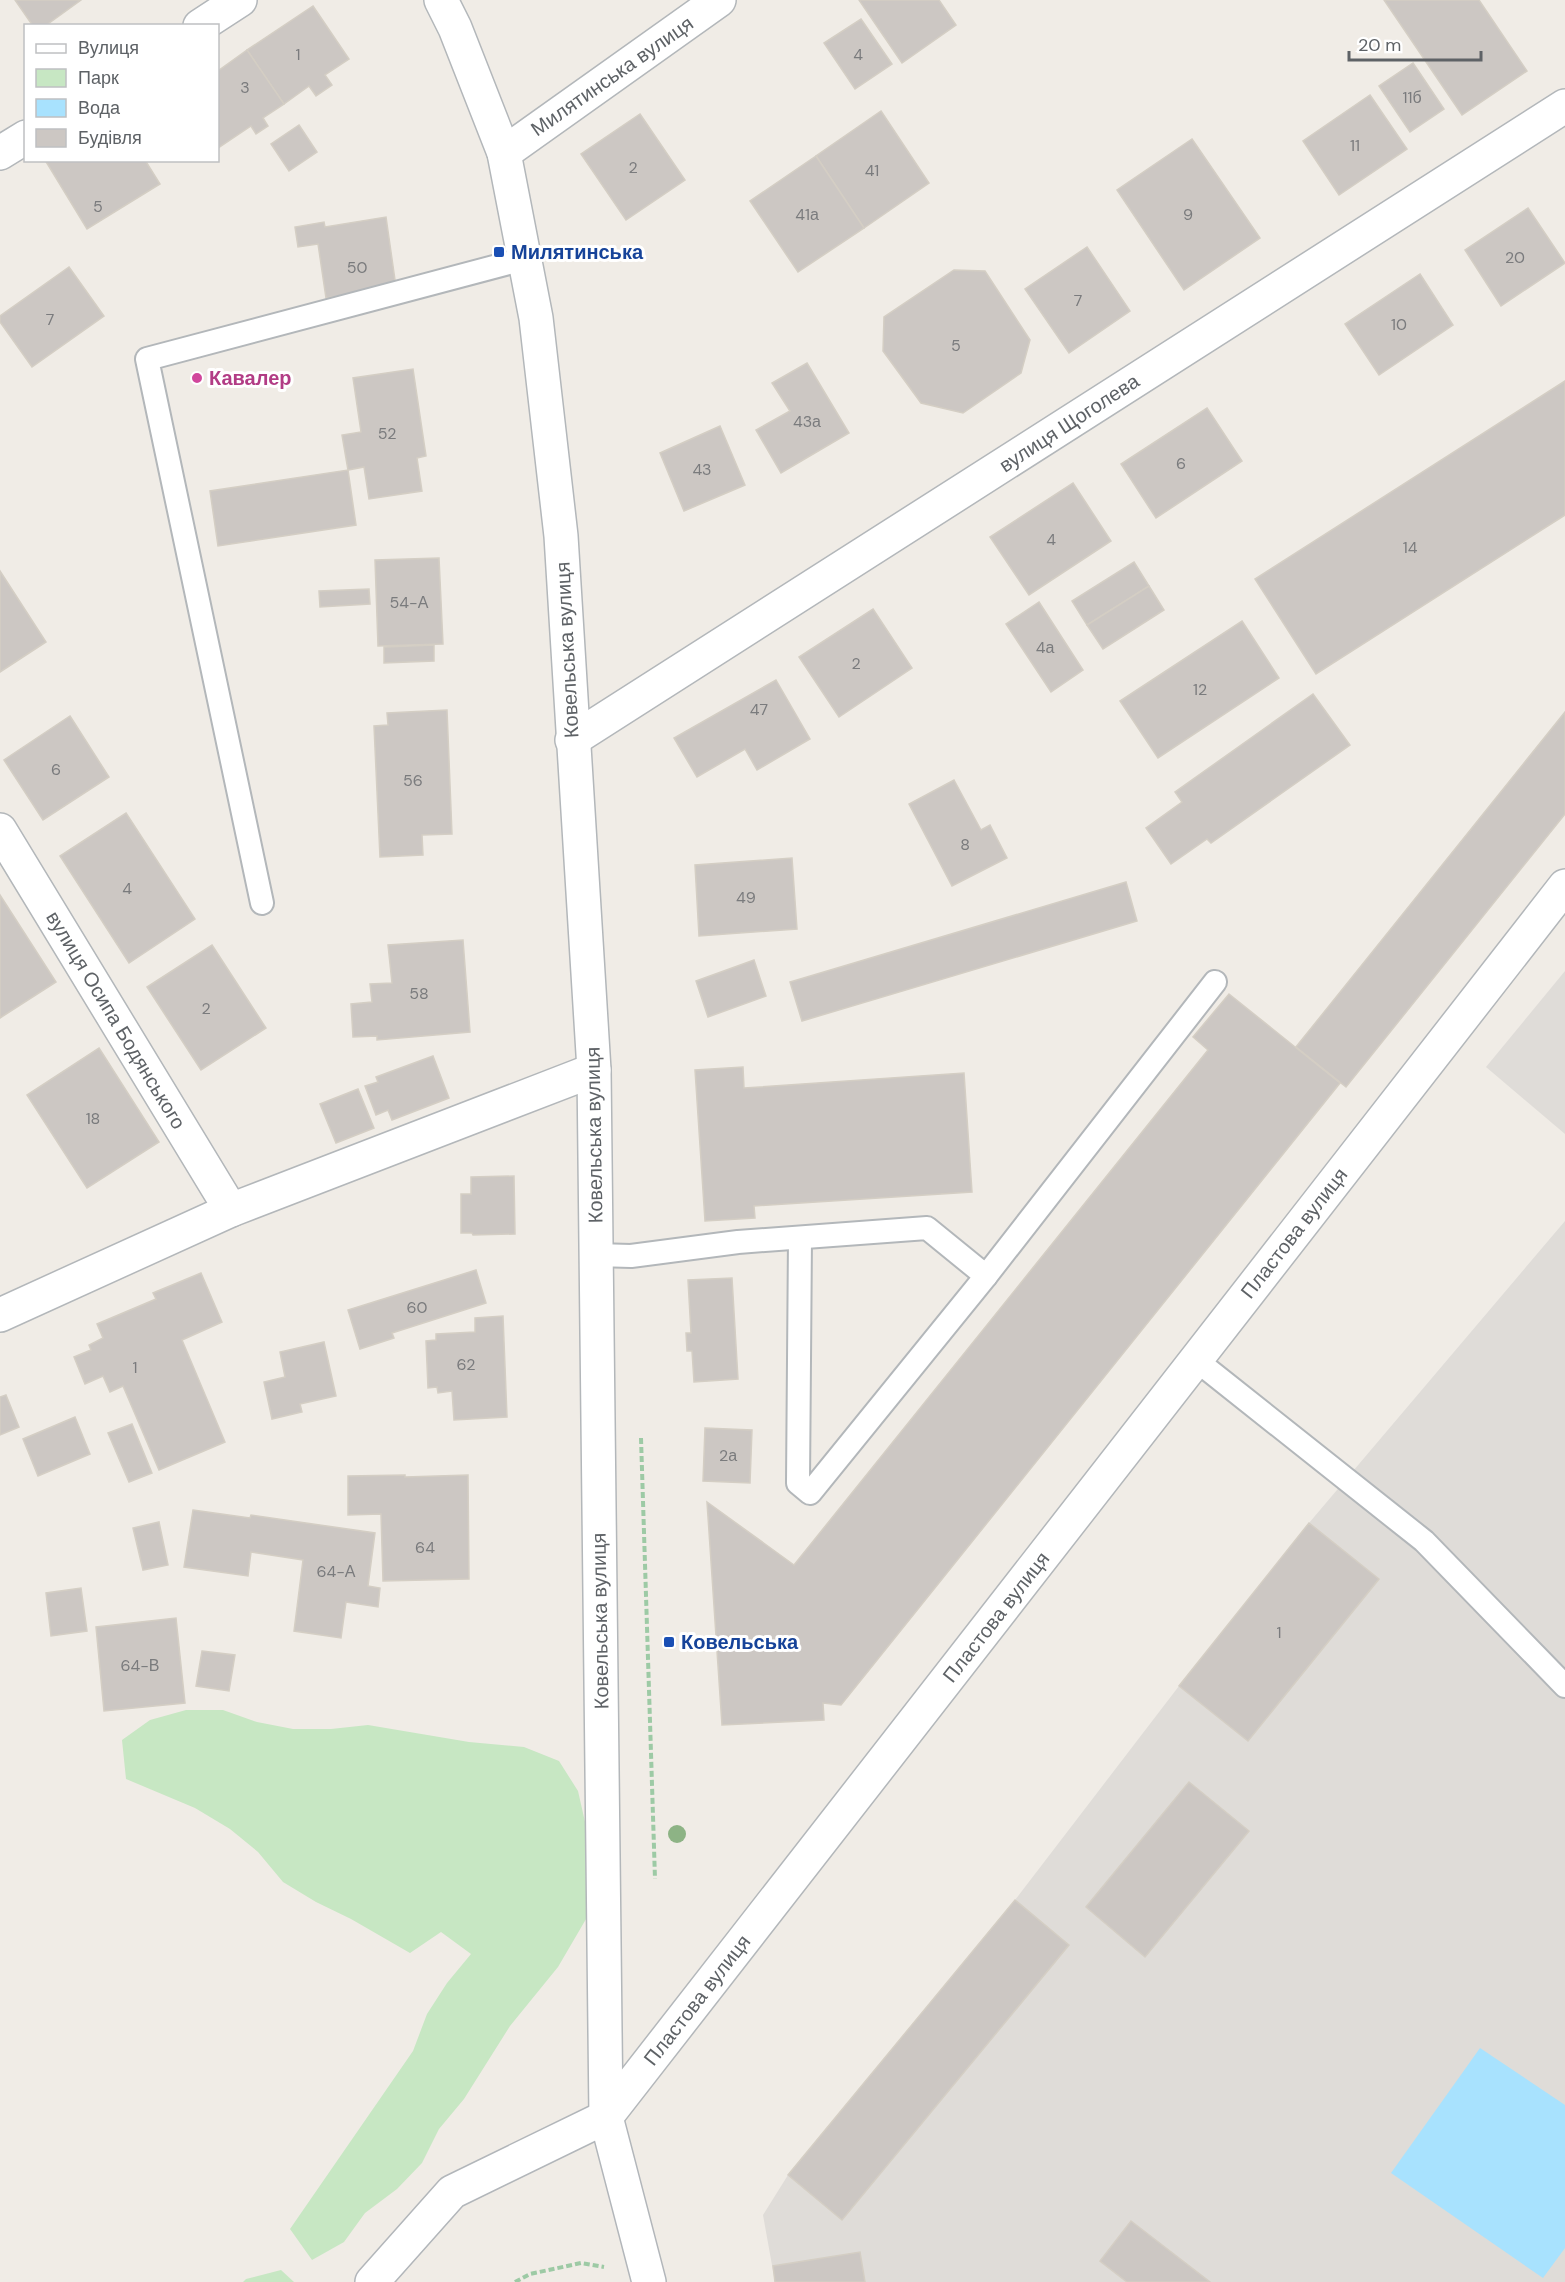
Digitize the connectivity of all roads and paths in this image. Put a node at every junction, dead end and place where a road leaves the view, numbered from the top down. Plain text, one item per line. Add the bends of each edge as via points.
1 (240, 0) edge
2 (441, 0) edge
3 (720, 0) edge
4 (203, 24) edge
5 (1565, 106) edge
6 (24, 138) edge
7 (0, 153) edge
8 (504, 153) junction
9 (524, 259) junction
10 (572, 740) junction
11 (0, 830) edge
12 (1565, 886) edge
13 (262, 903) dead end
14 (1215, 982) dead end
15 (594, 1070) junction
16 (231, 1210) junction
17 (800, 1238) junction
18 (596, 1255) junction
19 (986, 1276) junction
20 (0, 1315) edge
21 (1196, 1360) junction
22 (1565, 1686) edge
23 (606, 2117) junction
24 (615, 2269) dead end
25 (372, 2282) edge
26 (515, 2282) edge
27 (649, 2282) edge

1 - 4 street
2 - 8 street, Ковельська вулиця
3 - 8 street, Милятинська вулиця
5 - 10 street, вулиця Щоголева
6 - 7 street
8 - 9 street, Ковельська вулиця
9 - 10 street, Ковельська вулиця via 536,318 561,536
9 - 13 lane via 147,358
10 - 15 street, Ковельська вулиця
11 - 16 street, вулиця Осипа Бодянського
12 - 21 street, Пластова вулиця
14 - 19 lane
15 - 16 street
15 - 18 street, Ковельська вулиця
16 - 20 street
17 - 18 lane via 631,1256
17 - 19 lane via 927,1228
17 - 19 lane via 798,1483 810,1493
18 - 23 street, Ковельська вулиця
21 - 22 lane via 1424,1541
21 - 23 street, Пластова вулиця
23 - 25 street, Пластова вулиця via 452,2192
23 - 27 street, Ковельська вулиця
24 - 26 path via 581,2264 530,2274

